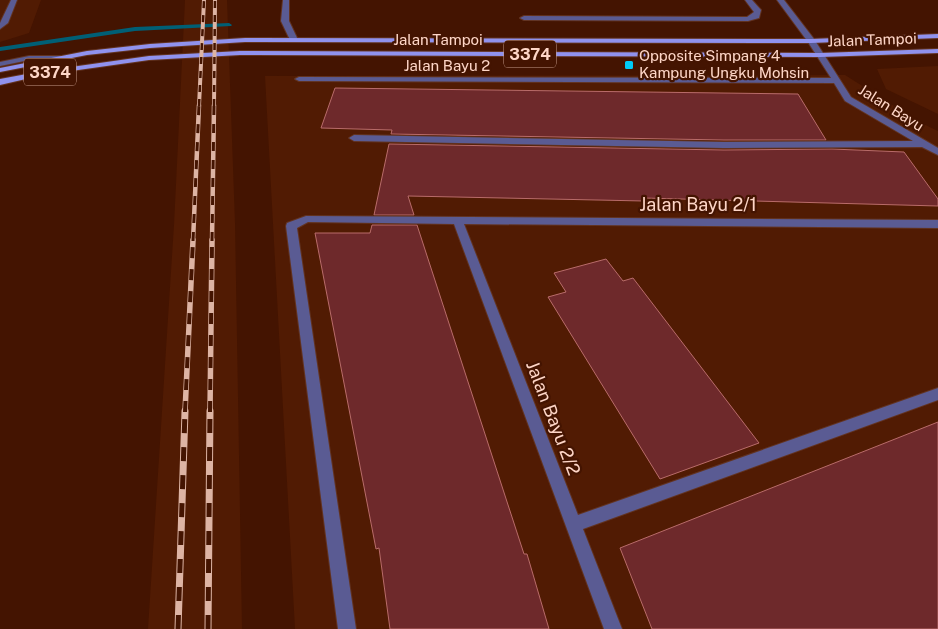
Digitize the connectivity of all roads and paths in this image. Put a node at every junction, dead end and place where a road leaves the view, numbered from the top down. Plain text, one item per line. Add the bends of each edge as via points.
1 (14, 0) edge
2 (286, 0) edge
3 (748, 0) edge
4 (780, 0) edge
5 (524, 18) dead end
6 (1, 25) edge
7 (938, 36) edge
8 (294, 40) junction
9 (811, 42) junction
10 (938, 51) edge
11 (820, 55) junction
12 (60, 58) junction
13 (0, 64) edge
14 (0, 70) edge
15 (299, 79) dead end
16 (836, 81) junction
17 (0, 82) edge
18 (354, 138) dead end
19 (923, 144) junction
20 (938, 152) edge
21 (458, 221) junction
22 (938, 224) edge
23 (938, 394) edge
24 (573, 526) junction
25 (346, 629) edge
26 (613, 629) edge

1 - 6 street
2 - 8 street via 286,28
3 - 5 street via 758,12 748,19
4 - 9 street, Jalan Bayu
7 - 9 main road, Jalan Tampoi / 3374
8 - 9 main road, Jalan Tampoi / 3374
8 - 12 main road, Jalan Tampoi / 3374 via 150,46
9 - 11 street, Jalan Bayu
10 - 11 main road, Jalan Tampoi / 3374
11 - 16 street, Jalan Bayu
11 - 17 main road, Jalan Tampoi / 3374 via 240,52 139,59
12 - 13 street via 29,58
12 - 14 main road, Jalan Tampoi / 3374
15 - 16 street, Jalan Bayu 2
16 - 19 street, Jalan Bayu via 848,99
18 - 19 street via 724,145
19 - 20 street, Jalan Bayu
21 - 22 street, Jalan Bayu 2/1
21 - 24 street, Jalan Bayu 2/2
21 - 25 street, Jalan Bayu 2/1 via 306,219 290,226
23 - 24 street
24 - 26 street, Jalan Bayu 2/2

